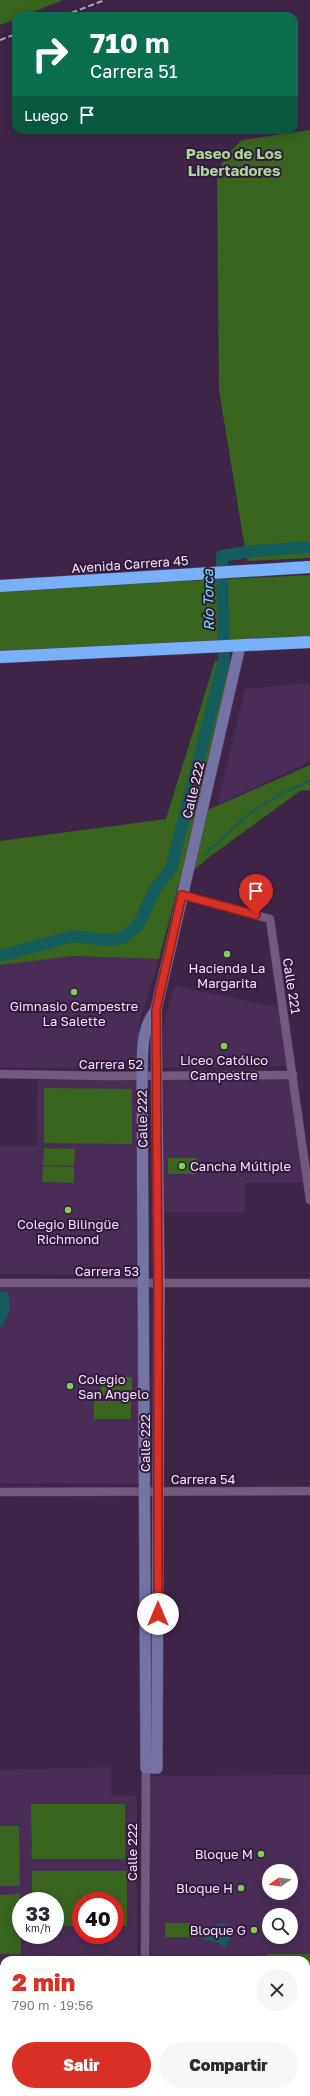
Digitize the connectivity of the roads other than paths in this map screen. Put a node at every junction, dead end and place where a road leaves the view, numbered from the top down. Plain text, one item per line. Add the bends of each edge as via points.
1 (310, 567) edge
2 (0, 586) edge
3 (310, 642) edge
4 (240, 646) junction
5 (0, 657) edge
6 (182, 895) junction
7 (156, 1010) junction
8 (0, 1074) edge
9 (294, 1075) junction
10 (142, 1076) junction
11 (155, 1076) junction
12 (310, 1200) edge
13 (0, 1283) edge
14 (143, 1283) junction
15 (158, 1283) junction
16 (310, 1283) edge
17 (310, 1490) edge
18 (144, 1491) junction
19 (159, 1491) junction
20 (0, 1492) edge
21 (146, 1768) junction
22 (146, 1956) edge

1 - 2 highway, Avenida Carrera 45
3 - 4 highway
4 - 5 highway
4 - 6 street, Calle 222
6 - 7 street, Calle 222
6 - 9 street, Calle 221 via 270,919
7 - 10 street, Calle 222 via 148,1020 144,1038
7 - 11 street, Calle 222
8 - 10 street, Carrera 52
9 - 11 street, Carrera 52
9 - 12 street, Calle 221
10 - 11 street, Carrera 52
10 - 14 street, Calle 222
11 - 15 street, Calle 222
13 - 14 street, Carrera 53
14 - 15 street, Carrera 53
14 - 18 street, Calle 222
15 - 16 street, Carrera 53
15 - 19 street, Calle 222
17 - 19 street, Carrera 54
18 - 19 street, Carrera 54
18 - 20 street, Carrera 54
18 - 21 street, Calle 222
19 - 21 street, Calle 222 via 158,1768
21 - 22 street, Calle 222

